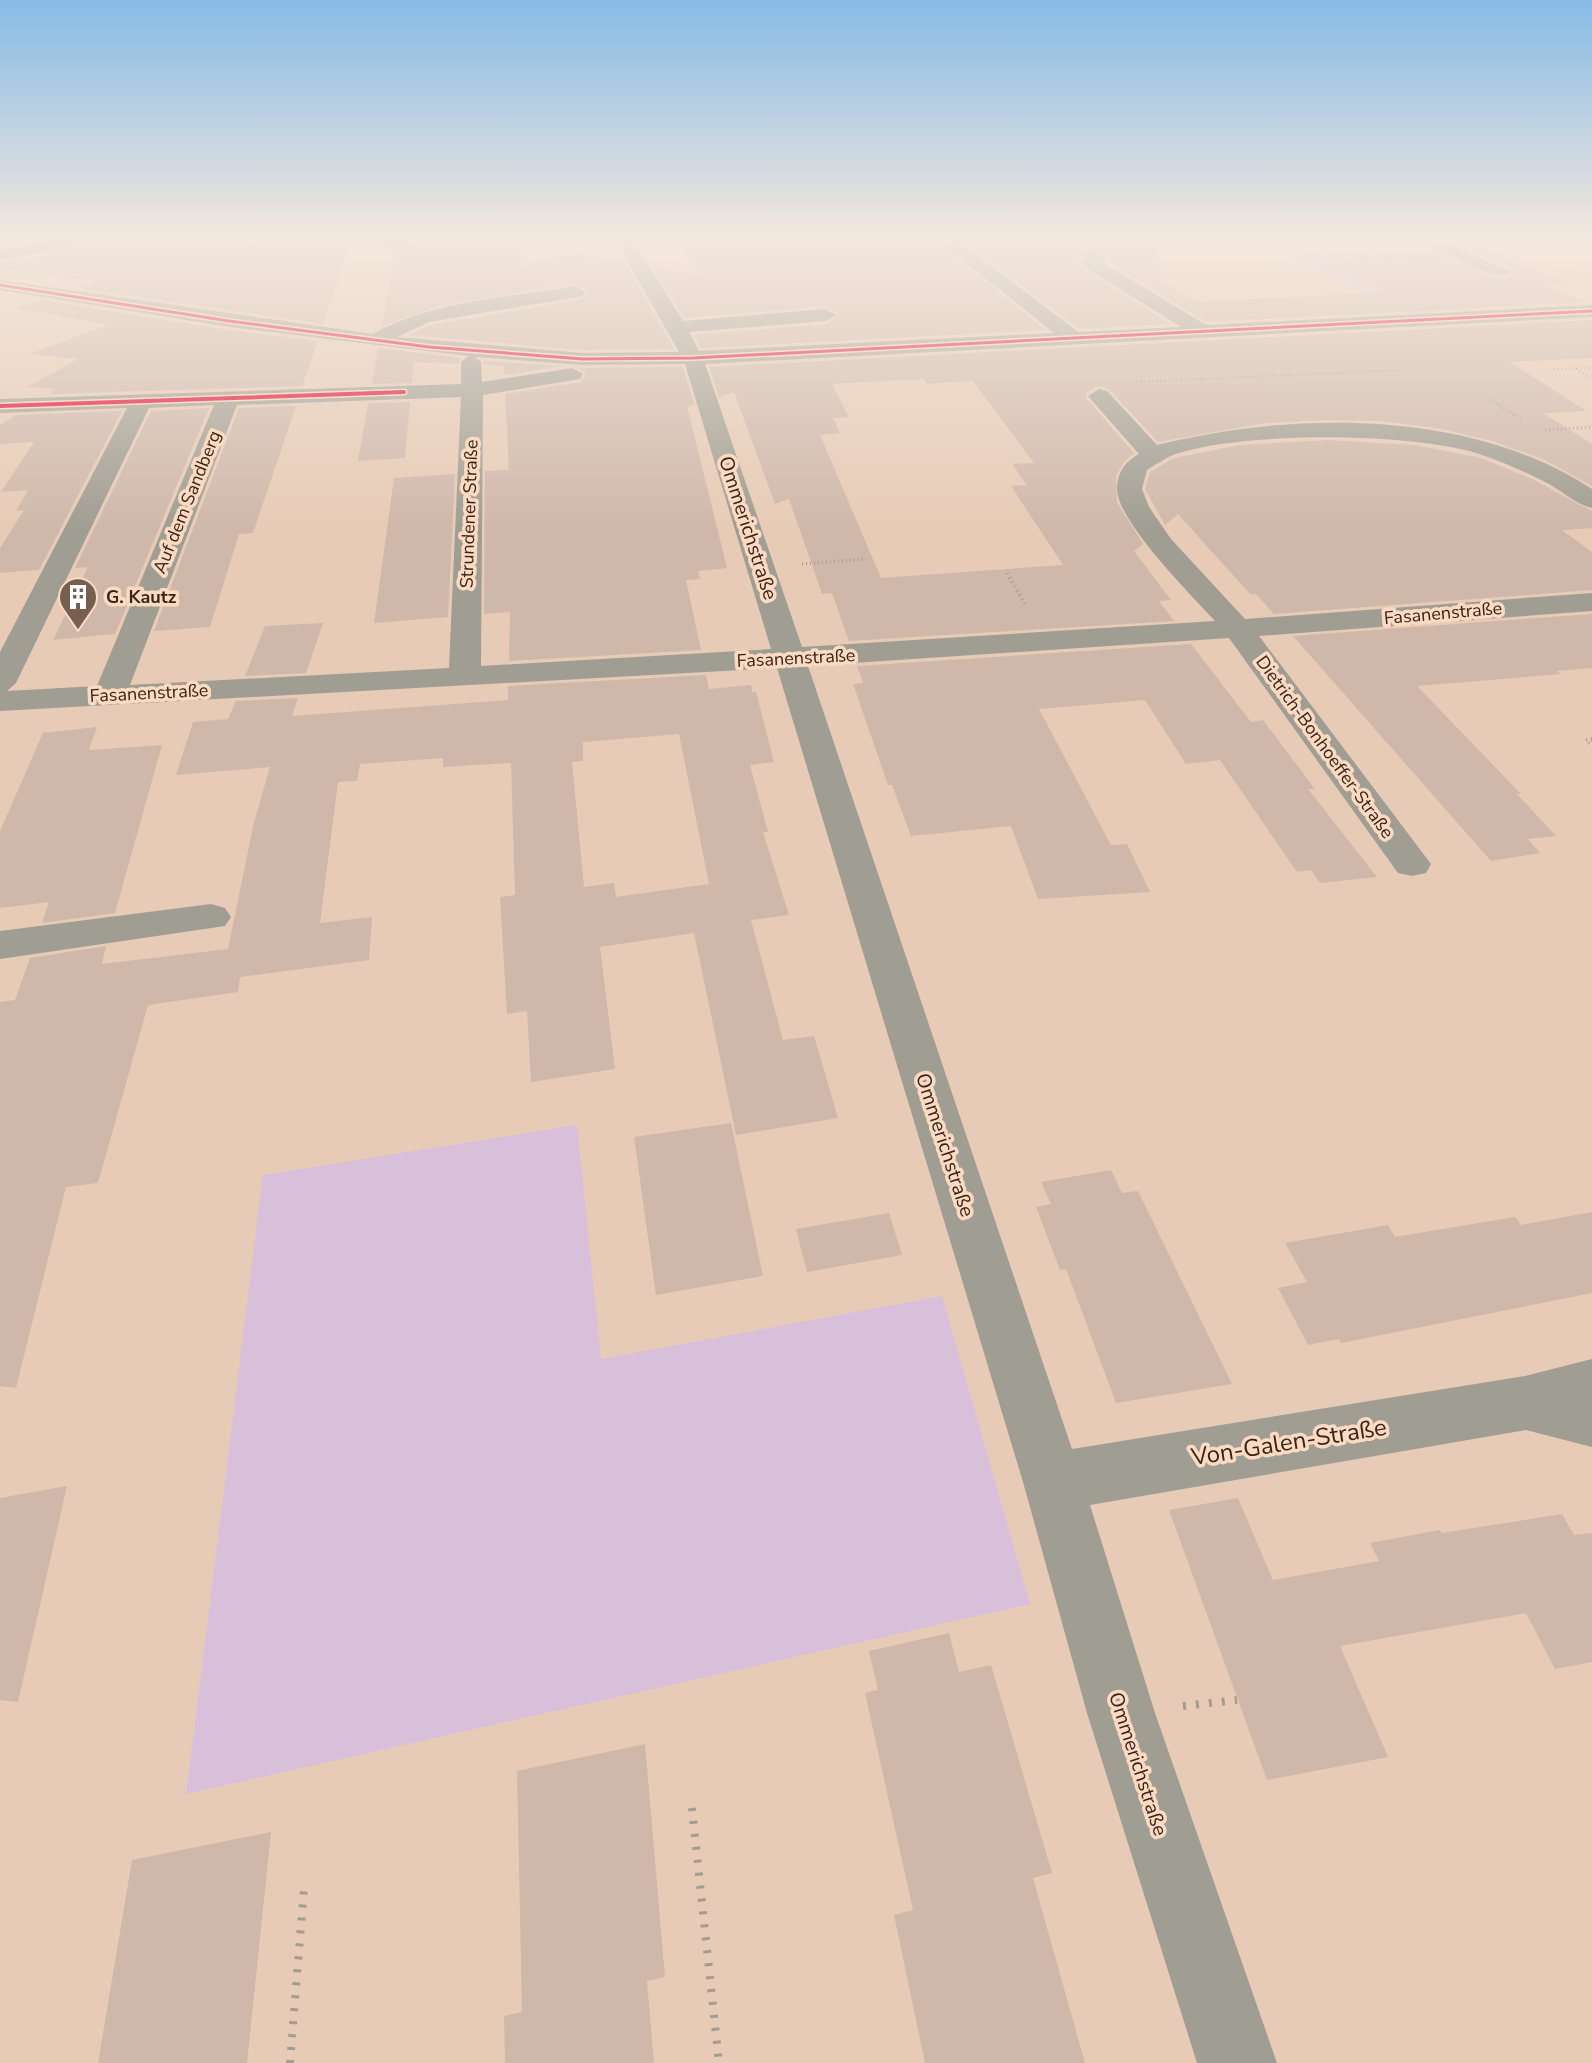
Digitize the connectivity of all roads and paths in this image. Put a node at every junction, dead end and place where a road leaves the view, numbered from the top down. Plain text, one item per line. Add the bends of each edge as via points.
1 (350, 337) edge
2 (381, 337) edge
3 (682, 337) edge
4 (714, 337) edge
5 (1086, 337) edge
6 (1073, 338) joint
7 (375, 341) junction
8 (685, 343) junction
9 (471, 352) junction
10 (605, 359) junction
11 (1592, 368) edge
12 (1553, 369) dead end
13 (1575, 369) junction
14 (1402, 370) dead end
15 (1592, 379) edge
16 (1158, 380) dead end
17 (471, 390) junction
18 (1099, 396) dead end
19 (228, 399) junction
20 (1490, 399) dead end
21 (141, 402) junction
22 (0, 406) edge
23 (1525, 422) dead end
24 (1592, 427) edge
25 (1536, 430) dead end
26 (1153, 455) junction
27 (1592, 500) edge
28 (866, 559) dead end
29 (761, 567) junction
30 (1012, 581) dead end
31 (1003, 582) dead end
32 (1018, 592) dead end
33 (1010, 593) dead end
34 (1592, 602) edge
35 (1239, 630) junction
36 (790, 659) junction
37 (465, 676) junction
38 (0, 683) edge
39 (110, 695) junction
40 (0, 701) edge
41 (1592, 739) edge
42 (1592, 745) edge
43 (1412, 864) dead end
44 (211, 917) dead end
45 (0, 945) edge
46 (1592, 1385) edge
47 (1526, 1403) junction
48 (1592, 1420) edge
49 (1053, 1482) junction
50 (692, 1808) dead end
51 (304, 1888) dead end
52 (290, 2063) edge
53 (719, 2063) edge
54 (1237, 2063) edge

1 - 7 street
2 - 7 street
3 - 8 street, Ommerichstraße
4 - 8 street
5 - 6 street
6 - 8 street
7 - 9 street
8 - 10 street
8 - 29 street, Ommerichstraße
9 - 10 street
9 - 17 street, Strundener Straße
10 - 17 street via 558,378
11 - 13 path
12 - 13 path
13 - 15 path
14 - 16 path
17 - 19 street
17 - 37 street, Strundener Straße
18 - 26 street
19 - 21 street
19 - 39 street, Auf dem Sandberg
20 - 23 path
21 - 22 street
21 - 38 street
24 - 25 path
26 - 27 street via 1265,433 1402,431 1474,445 1549,474
26 - 35 street, Dietrich-Bonhoeffer-Straße via 1131,473 1127,486 1142,518
28 - 29 path
29 - 36 street, Ommerichstraße
30 - 31 path
32 - 33 path
34 - 35 street, Fasanenstraße
35 - 36 street, Fasanenstraße
35 - 43 street, Dietrich-Bonhoeffer-Straße
36 - 37 street, Fasanenstraße
36 - 49 street, Ommerichstraße
37 - 39 street, Fasanenstraße
39 - 40 street, Fasanenstraße
41 - 42 path via 1586,740
44 - 45 street
46 - 47 street, Von-Galen-Straße
47 - 48 street, Von-Galen-Straße
47 - 49 street, Von-Galen-Straße
49 - 54 street, Ommerichstraße via 1121,1713
50 - 53 path
51 - 52 path

